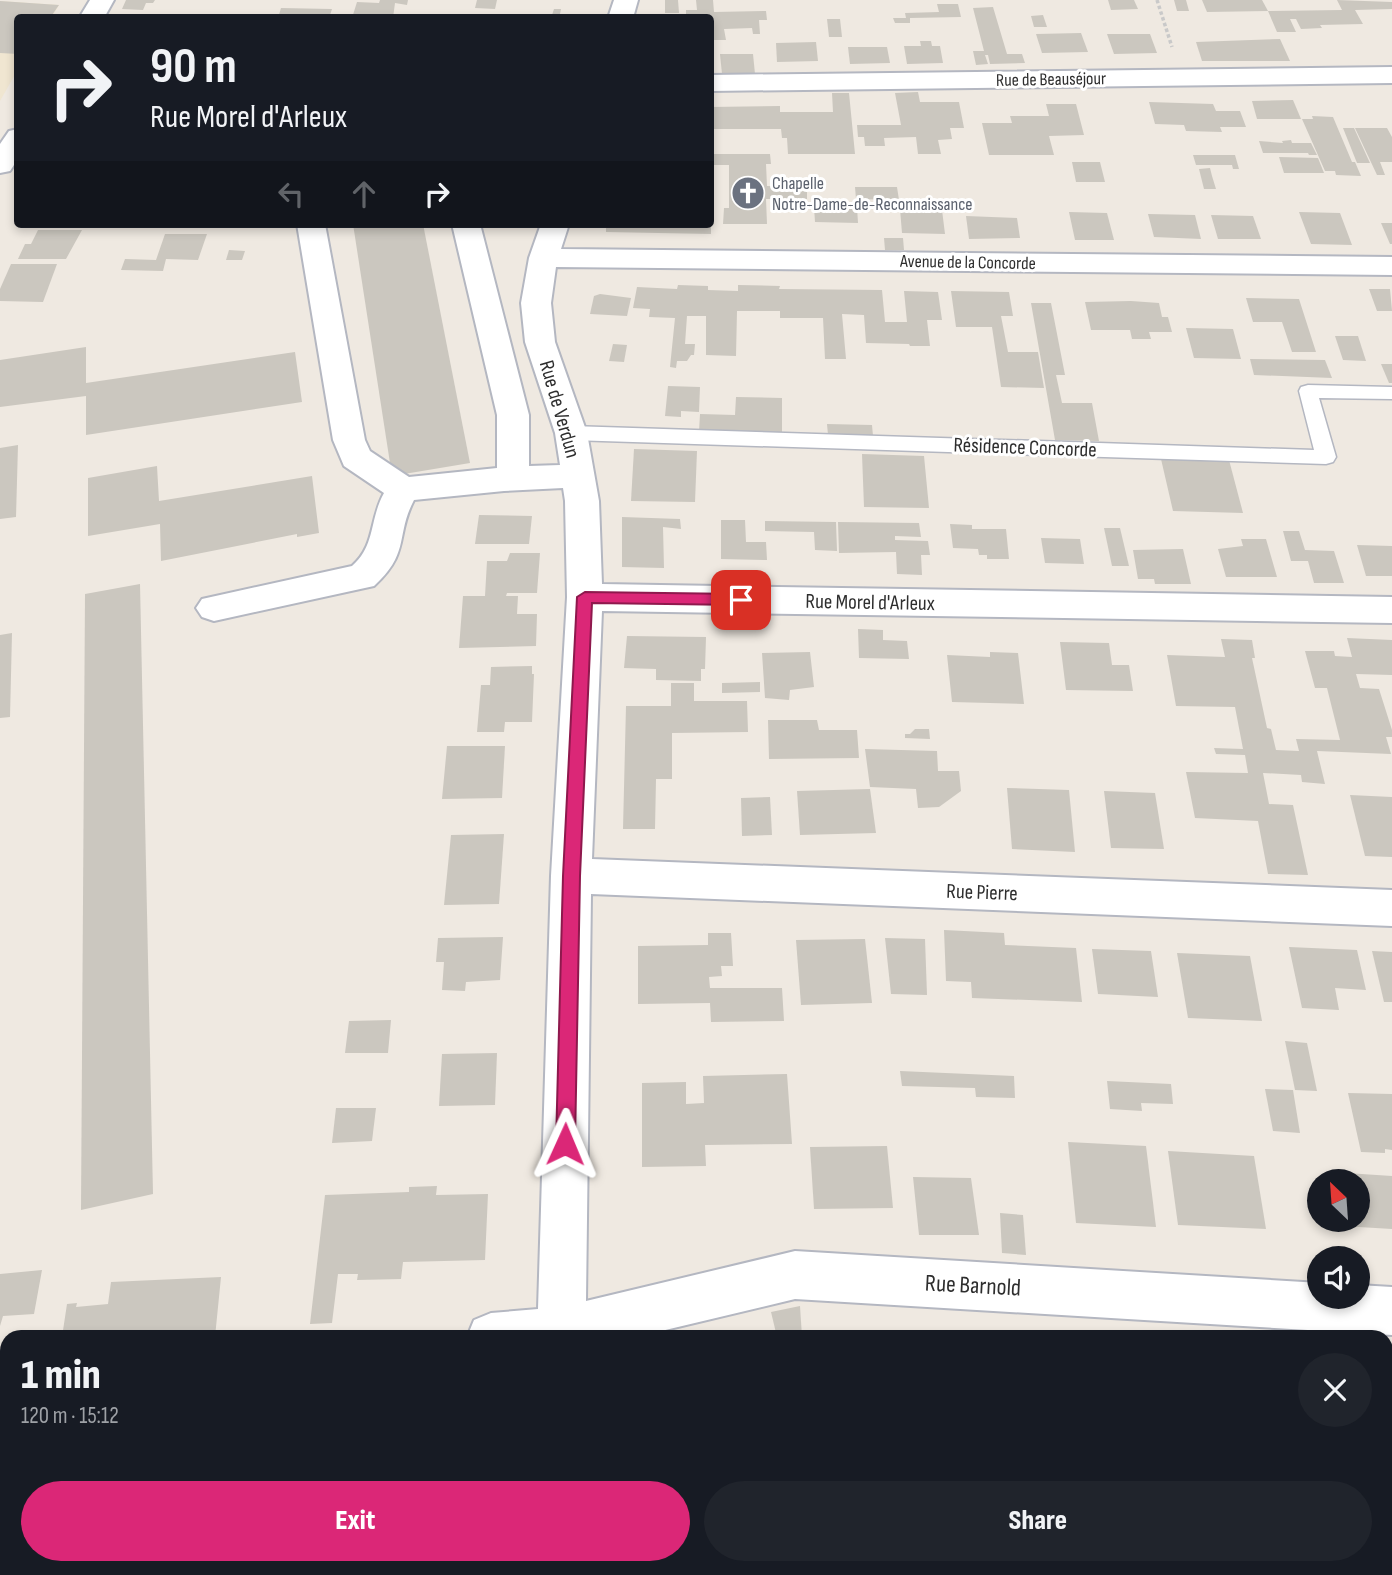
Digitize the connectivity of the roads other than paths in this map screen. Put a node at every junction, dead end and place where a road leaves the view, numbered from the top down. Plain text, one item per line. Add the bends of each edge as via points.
1 (1392, 75) edge
2 (714, 83) edge
3 (312, 228) edge
4 (467, 228) edge
5 (554, 228) edge
6 (544, 258) junction
7 (1392, 266) edge
8 (1392, 393) edge
9 (571, 433) junction
10 (578, 476) junction
11 (513, 479) junction
12 (403, 489) junction
13 (585, 597) junction
14 (214, 608) dead end
15 (1392, 610) edge
16 (571, 876) junction
17 (1392, 908) edge
18 (1392, 1311) edge
19 (561, 1330) edge
20 (577, 1330) edge

1 - 2 street, Rue de Beauséjour
3 - 12 street via 349,440 356,458
4 - 11 street via 513,415
5 - 6 street, Rue de Verdun
6 - 7 street, Avenue de la Concorde
6 - 9 street, Rue de Verdun via 536,303 540,342
8 - 9 lane, Résidence Concorde via 1308,391 1326,457
9 - 10 street, Rue de Verdun
10 - 11 street
10 - 13 street, Rue de Verdun
11 - 12 street
12 - 14 street via 391,513 388,543 376,565 362,577
13 - 15 street, Rue Morel d'Arleux
13 - 16 street
16 - 17 street, Rue Pierre
16 - 19 street
18 - 20 street, Rue Barnold via 794,1275

